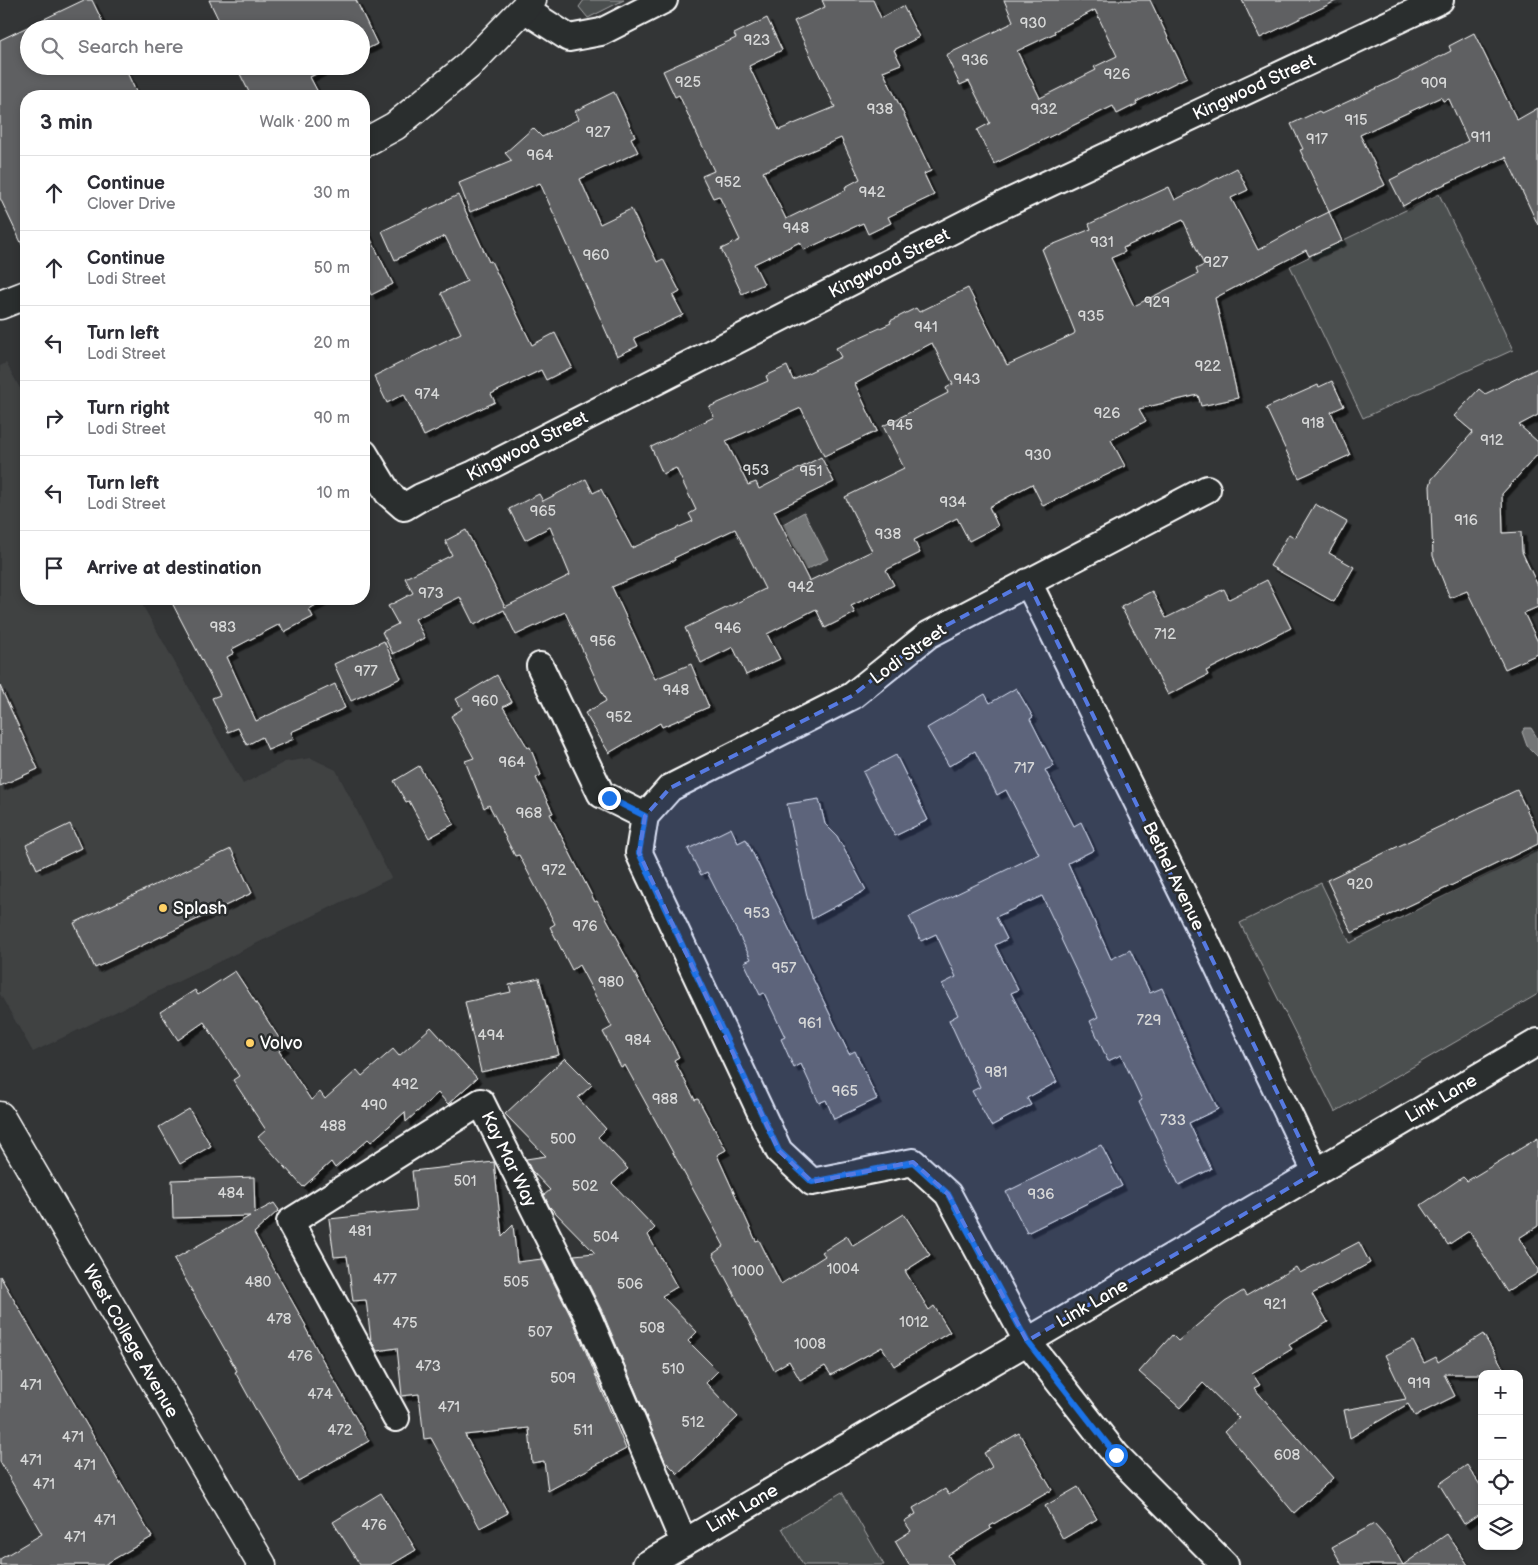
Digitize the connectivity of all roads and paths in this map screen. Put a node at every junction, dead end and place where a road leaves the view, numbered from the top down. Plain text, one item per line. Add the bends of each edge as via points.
1 (664, 0) edge
2 (1440, 0) edge
3 (528, 4) edge
4 (370, 140) edge
5 (20, 297) edge
6 (0, 305) edge
7 (370, 463) edge
8 (1207, 489) dead end
9 (1028, 582) junction
10 (540, 666) dead end
11 (645, 816) junction
12 (1538, 1042) edge
13 (0, 1116) edge
14 (1316, 1172) junction
15 (1027, 1341) junction
16 (396, 1418) dead end
17 (684, 1543) junction
18 (262, 1565) edge
19 (646, 1565) edge
20 (1225, 1565) edge

1 - 3 street via 600,32 569,38
2 - 7 street, Kingwood Street via 990,211 404,507 388,493
3 - 4 main road via 468,66 395,126
5 - 6 main road
8 - 9 street, Lodi Street
9 - 11 street, Lodi Street via 928,635 852,696 670,788
9 - 14 street, Bethel Avenue via 1190,908
10 - 11 street via 602,794
11 - 15 street via 639,853 779,1151 812,1182 913,1162 948,1194
12 - 14 street, Link Lane
13 - 18 main road, West College Avenue
14 - 15 street, Link Lane
15 - 17 street, Link Lane
15 - 20 street via 1116,1455
16 - 17 street, Kay Mar Way via 290,1222 481,1102 588,1317
17 - 19 street, Link Lane

